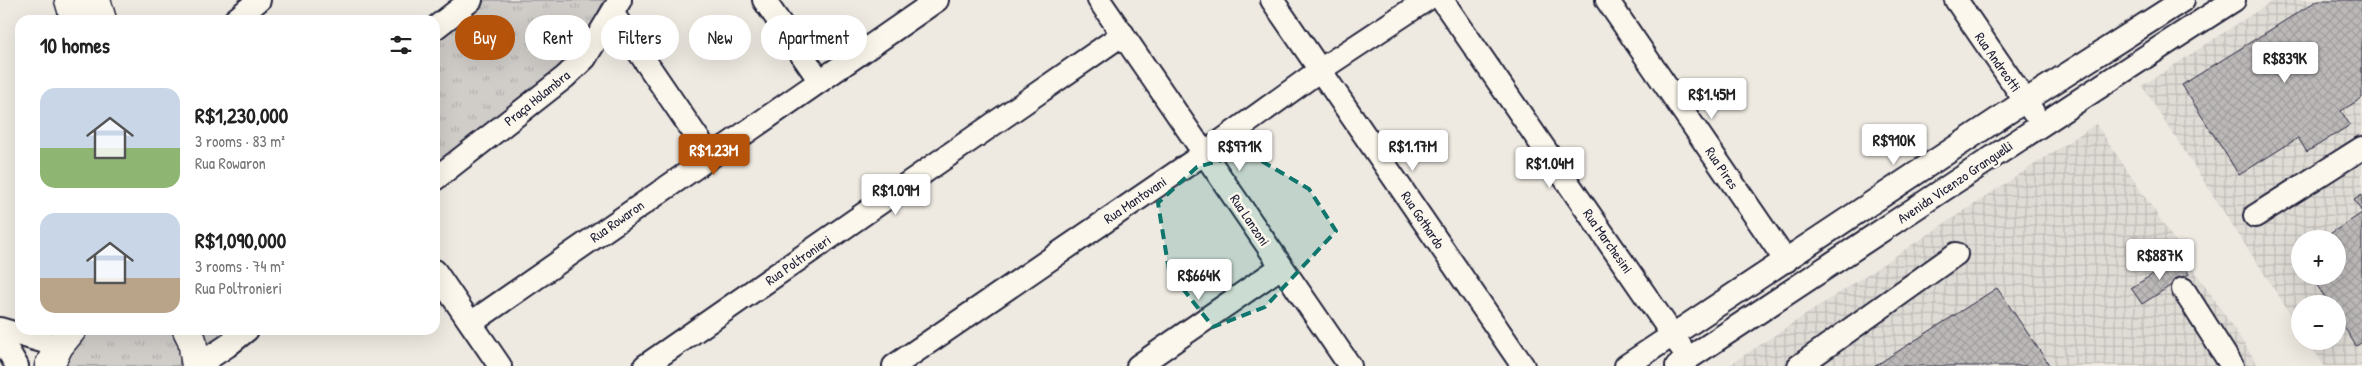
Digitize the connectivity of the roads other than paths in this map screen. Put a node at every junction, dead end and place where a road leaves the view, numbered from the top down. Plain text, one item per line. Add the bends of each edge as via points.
1 (69, 0) edge
2 (96, 0) edge
3 (259, 0) edge
4 (471, 0) edge
5 (764, 0) edge
6 (1099, 0) edge
7 (1272, 0) edge
8 (1426, 0) edge
9 (1442, 0) edge
10 (1607, 0) edge
11 (1956, 0) edge
12 (2183, 0) edge
13 (932, 1) edge
14 (2228, 2) edge
15 (616, 7) edge
16 (73, 15) edge
17 (100, 15) edge
18 (241, 15) edge
19 (440, 24) edge
20 (1123, 34) junction
21 (2092, 58) junction
22 (1320, 70) junction
23 (820, 81) junction
24 (2108, 82) junction
25 (2025, 101) junction
26 (2040, 124) junction
27 (2362, 148) edge
28 (1205, 153) junction
29 (710, 156) junction
30 (440, 174) edge
31 (2255, 216) dead end
32 (1956, 254) dead end
33 (1786, 261) junction
34 (1281, 267) junction
35 (440, 278) edge
36 (2183, 289) dead end
37 (470, 323) junction
38 (0, 330) edge
39 (15, 334) edge
40 (18, 335) edge
41 (190, 335) edge
42 (241, 335) edge
43 (1674, 335) junction
44 (0, 337) edge
45 (60, 347) edge
46 (1686, 364) edge
47 (2229, 365) edge
48 (16, 366) edge
49 (197, 366) edge
50 (500, 366) edge
51 (645, 366) edge
52 (894, 366) edge
53 (1138, 366) edge
54 (1350, 366) edge
55 (1523, 366) edge
56 (1626, 366) edge
57 (1799, 366) edge

1 - 16 main road
2 - 17 main road
3 - 18 street
4 - 19 street
5 - 23 street
6 - 20 street, Rua Lanzoni
7 - 22 street, Rua Gothardo
8 - 22 street, Rua Mantovani
9 - 43 street, Rua Marchesini
10 - 33 street, Rua Pires
11 - 25 street, Rua Andreotti
12 - 21 street, Avenida Vicenzo Granguelli
13 - 23 street, Rua Rowaron
14 - 24 street, Avenida Vicenzo Granguelli
15 - 29 street
15 - 30 street, Praça Holambra via 584,58 566,77
20 - 28 street, Rua Lanzoni
20 - 51 street, Rua Poltronieri
21 - 24 street
21 - 25 street, Avenida Vicenzo Granguelli
22 - 28 street, Rua Mantovani
22 - 55 street, Rua Gothardo
23 - 29 street, Rua Rowaron
24 - 26 street, Avenida Vicenzo Granguelli
25 - 26 street, Rua Andreotti
25 - 33 street, Avenida Vicenzo Granguelli
26 - 46 street, Avenida Vicenzo Granguelli
27 - 31 street
28 - 34 street, Rua Lanzoni
28 - 52 street, Rua Mantovani
29 - 37 street, Rua Rowaron
32 - 57 street
33 - 43 street, Avenida Vicenzo Granguelli
34 - 53 street
34 - 54 street, Rua Lanzoni
35 - 37 street
36 - 47 street
37 - 50 street
38 - 39 street
40 - 45 street
41 - 49 main road
42 - 49 street
43 - 46 street, Rua Marchesini
43 - 56 street, Avenida Vicenzo Granguelli
44 - 48 street

